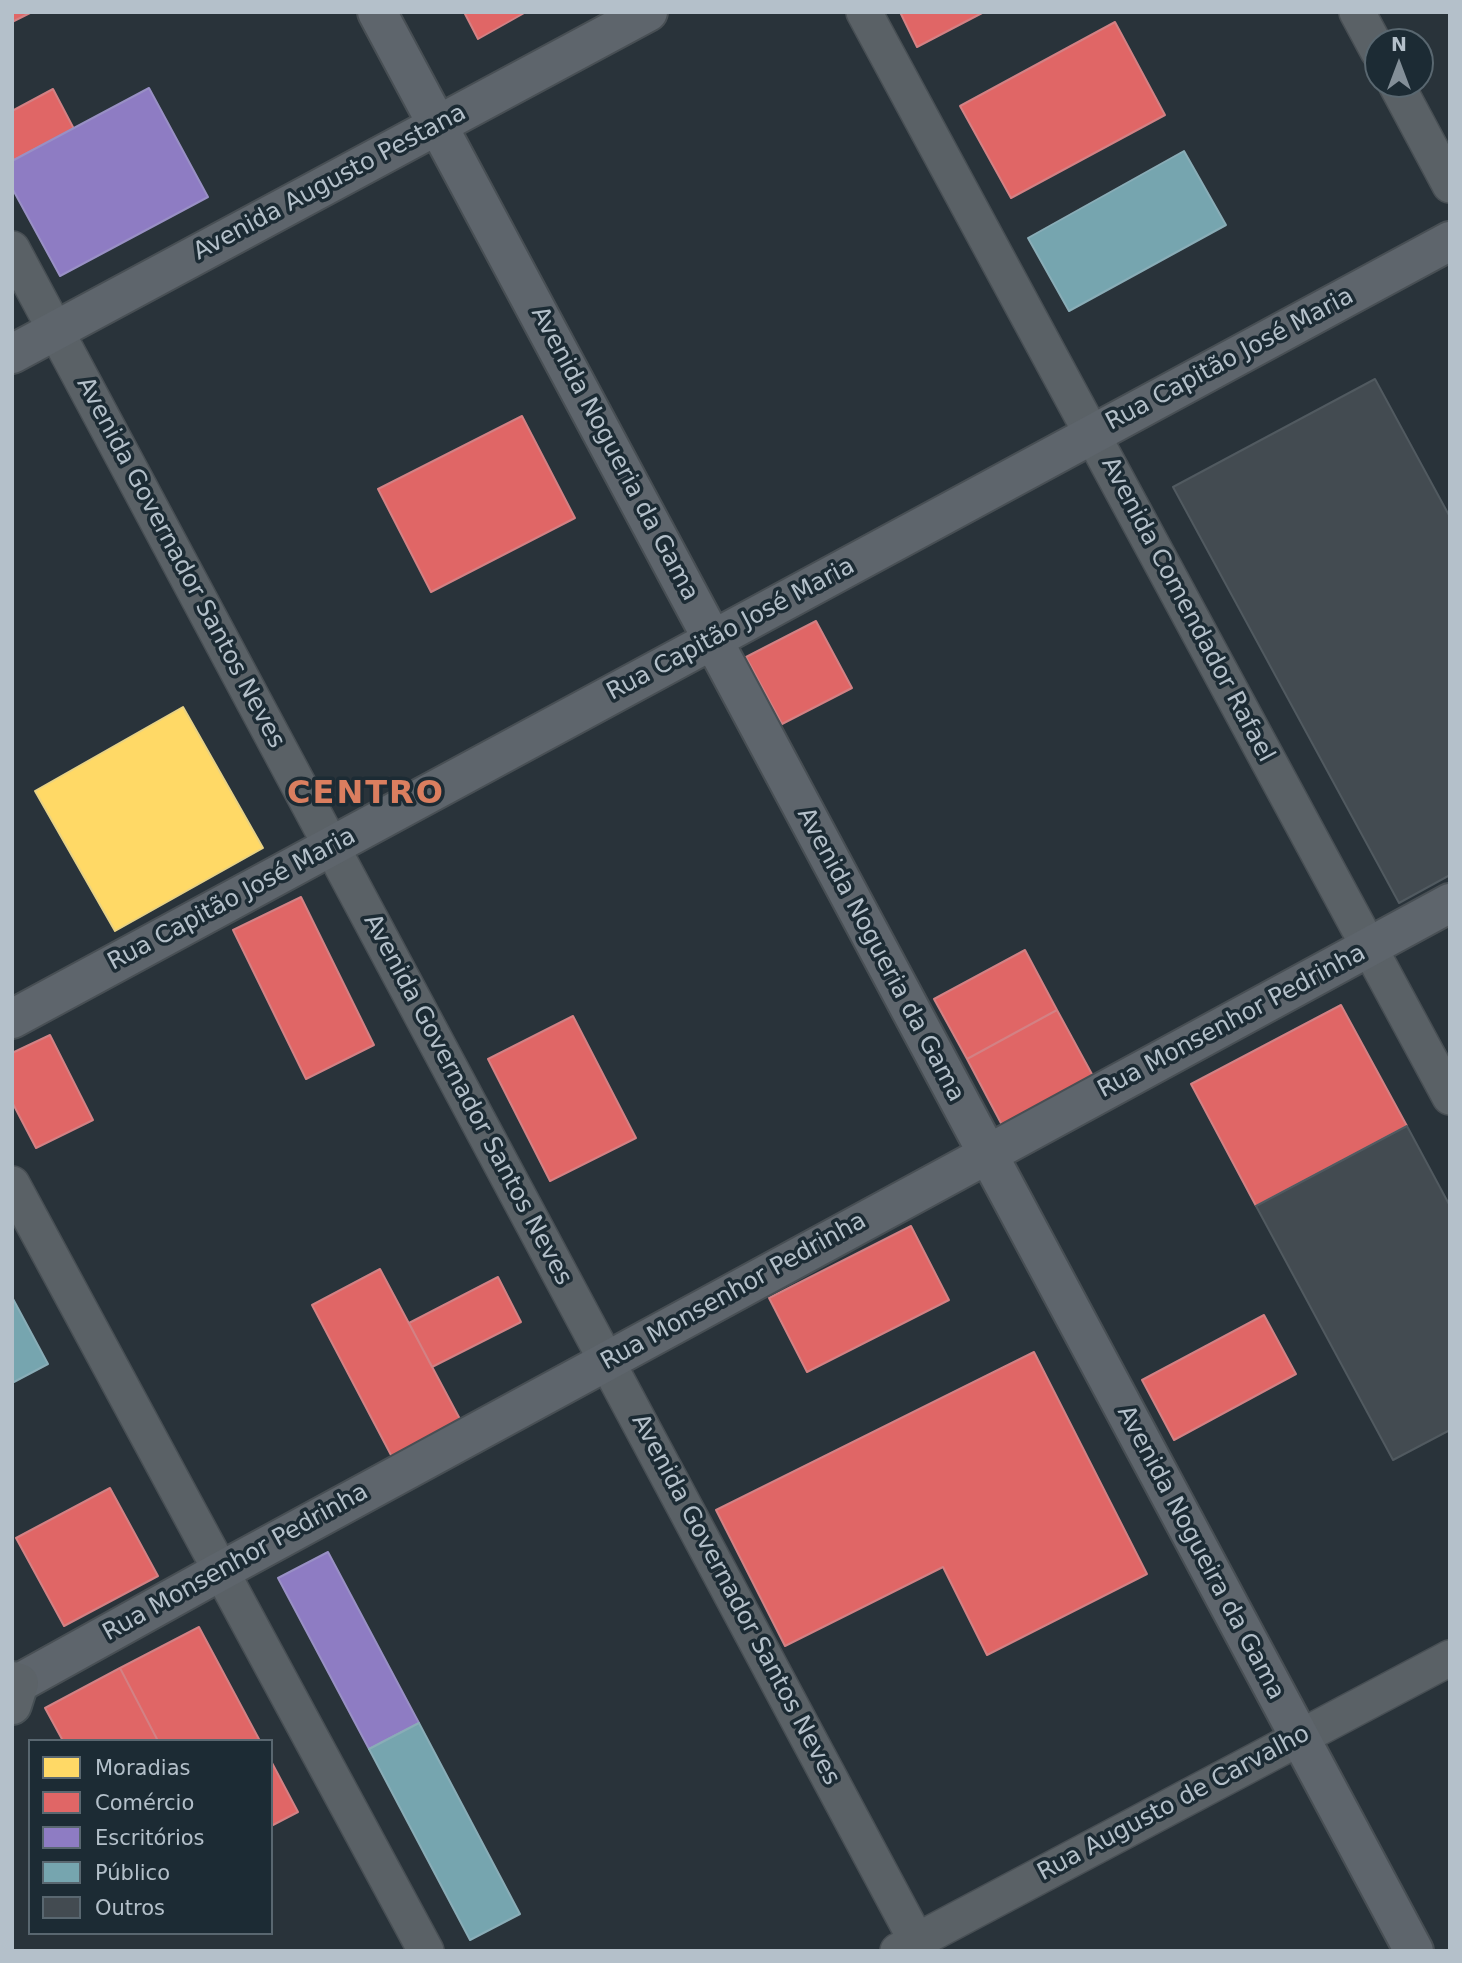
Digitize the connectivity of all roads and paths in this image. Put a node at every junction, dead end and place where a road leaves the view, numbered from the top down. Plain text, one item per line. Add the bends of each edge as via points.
1 (377, 12) edge
2 (648, 12) edge
3 (864, 12) edge
4 (1357, 12) edge
5 (1366, 28) edge
6 (1403, 98) edge
7 (438, 125) junction
8 (1450, 185) edge
9 (1450, 241) edge
10 (12, 249) edge
11 (56, 331) junction
12 (12, 354) edge
13 (1092, 435) junction
14 (713, 640) junction
15 (331, 847) junction
16 (1450, 903) edge
17 (1369, 947) junction
18 (12, 1019) edge
19 (1450, 1097) edge
20 (987, 1154) junction
21 (12, 1184) edge
22 (607, 1361) junction
23 (220, 1571) junction
24 (1450, 1658) edge
25 (14, 1690) edge
26 (1300, 1738) junction
27 (912, 1947) edge
28 (426, 1951) edge
29 (1414, 1951) edge

1 - 7 main road
2 - 7 main road, Avenida Augusto Pestana
3 - 13 street, Avenida Comendador Rafael
4 - 5 street
6 - 8 street
7 - 11 main road, Avenida Augusto Pestana
7 - 14 main road, Avenida Nogueria da Gama
9 - 13 main road, Rua Capitão José Maria
10 - 11 street, Avenida Governador Santos Neves
11 - 12 main road, Avenida Augusto Pestana
11 - 15 street, Avenida Governador Santos Neves
13 - 14 main road, Rua Capitão José Maria
13 - 17 street, Avenida Comendador Rafael
14 - 15 main road, Rua Capitão José Maria
14 - 20 main road, Avenida Nogueria da Gama
15 - 18 main road, Rua Capitão José Maria
15 - 22 street, Avenida Governador Santos Neves
16 - 17 main road, Rua Monsenhor Pedrinha
17 - 19 street, Avenida Comendador Rafael
17 - 20 main road, Rua Monsenhor Pedrinha
20 - 22 main road, Rua Monsenhor Pedrinha
20 - 26 main road, Avenida Nogueira da Gama
21 - 23 street
22 - 23 main road, Rua Monsenhor Pedrinha
22 - 27 street, Avenida Governador Santos Neves
23 - 25 main road, Rua Monsenhor Pedrinha
23 - 28 street
24 - 26 street, Rua Augusto de Carvalho
26 - 27 street, Rua Augusto de Carvalho
26 - 29 main road, Avenida Nogueira da Gama

